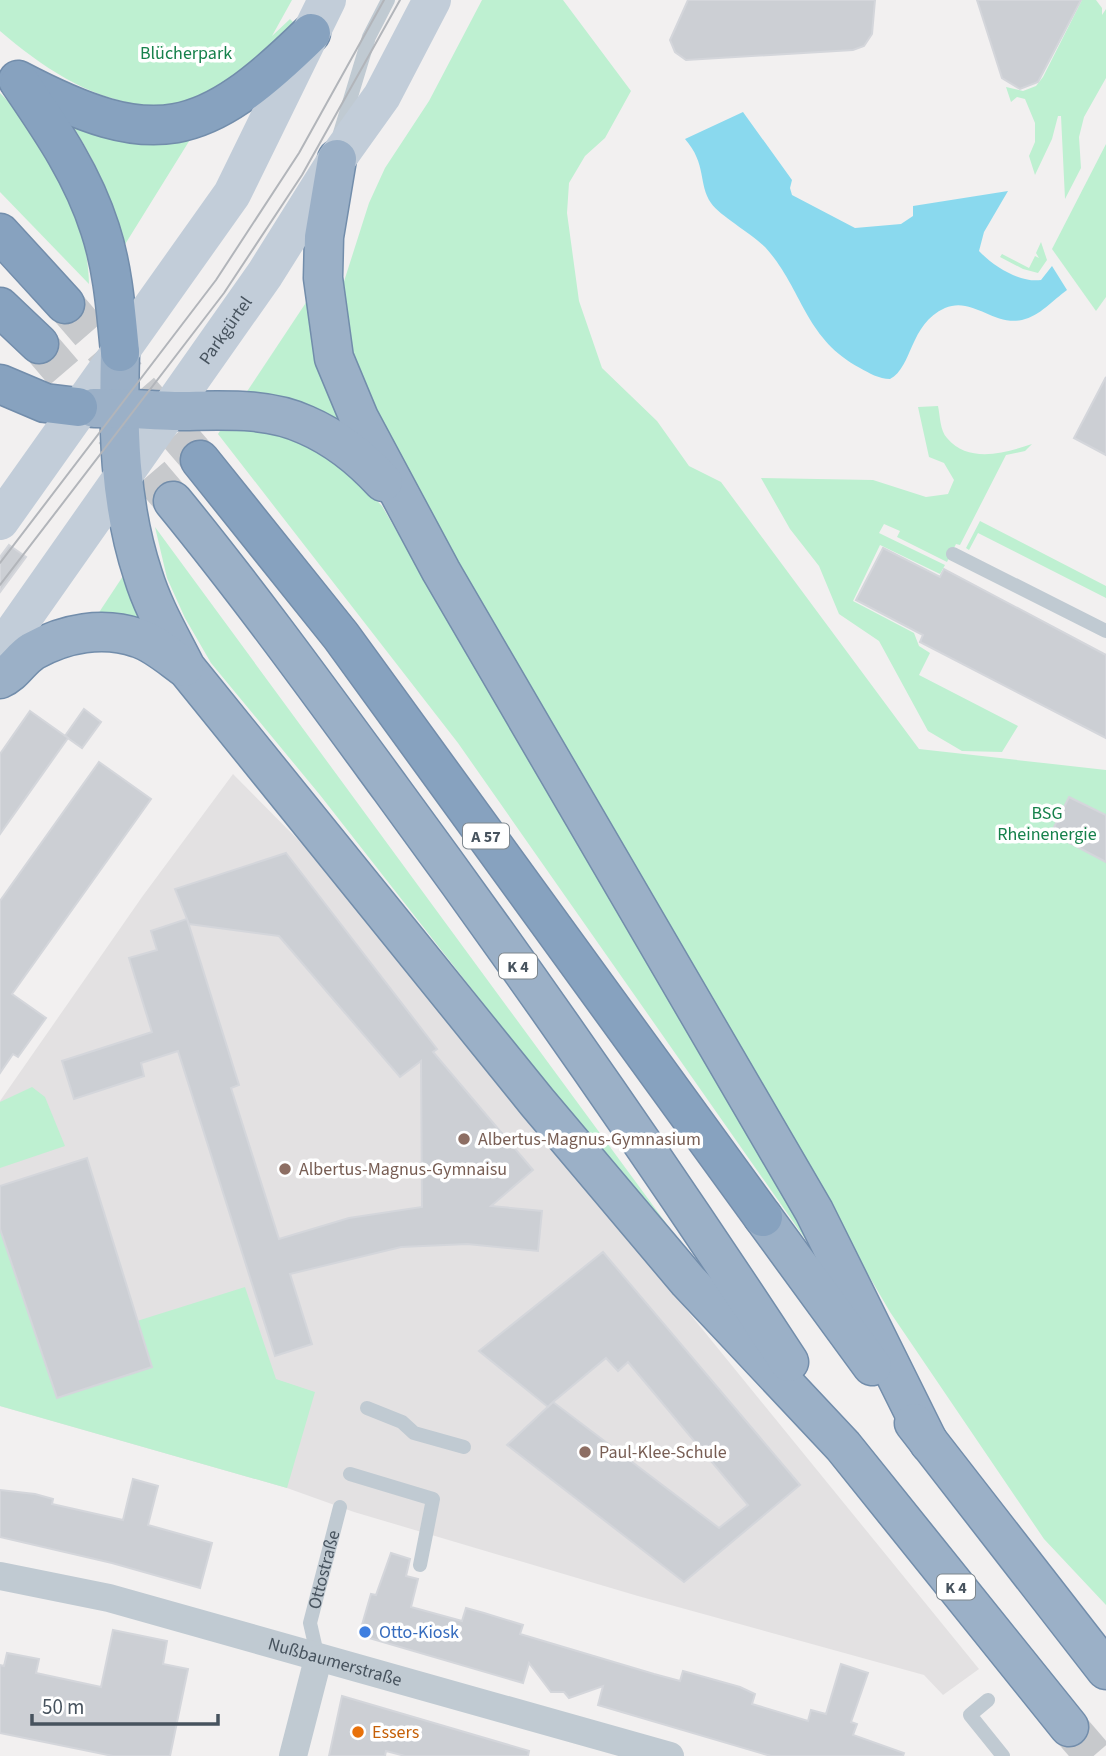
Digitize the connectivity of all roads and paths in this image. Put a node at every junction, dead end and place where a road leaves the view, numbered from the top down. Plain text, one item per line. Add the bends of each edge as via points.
1 (388, 0) edge
2 (432, 0) edge
3 (319, 16) edge
4 (9, 74) edge
5 (337, 159) junction
6 (0, 233) edge
7 (65, 304) tunnel mouth
8 (0, 307) edge
9 (39, 344) tunnel mouth
10 (120, 352) junction
11 (0, 384) edge
12 (78, 407) junction
13 (119, 408) junction
14 (171, 411) junction
15 (200, 460) tunnel mouth
16 (122, 477) junction
17 (173, 501) tunnel mouth
18 (406, 506) junction
19 (0, 521) edge
20 (953, 554) dead end
21 (1106, 631) edge
22 (0, 651) edge
23 (186, 668) junction
24 (0, 679) edge
25 (367, 1408) dead end
26 (929, 1443) junction
27 (843, 1446) junction
28 (464, 1447) dead end
29 (350, 1474) dead end
30 (340, 1507) dead end
31 (420, 1565) dead end
32 (0, 1576) edge
33 (318, 1659) junction
34 (1106, 1671) edge
35 (988, 1700) dead end
36 (1069, 1727) tunnel mouth
37 (293, 1756) edge
38 (670, 1756) edge
39 (1003, 1756) edge

1 - 5 lane via 369,37 340,129
2 - 5 main road, Parkgürtel via 382,96
3 - 4 highway via 246,93 203,116 176,123 153,126 103,119 69,107
3 - 10 main road via 232,194
4 - 10 highway via 81,179 101,230 113,284
5 - 14 main road, Parkgürtel
5 - 18 highway via 324,237 323,278 334,358 359,418
6 - 7 highway
8 - 9 highway
10 - 12 main road
10 - 13 highway
11 - 12 highway via 45,404
12 - 13 highway
12 - 19 main road
13 - 14 highway
13 - 16 highway
14 - 16 main road, Parkgürtel
14 - 18 highway via 248,411 305,424 363,460
15 - 26 highway, A 57 via 341,636
16 - 22 main road, Parkgürtel
16 - 23 highway via 142,575
17 - 27 highway, K 4 via 235,577 486,918 704,1231
18 - 26 highway via 814,1211
20 - 21 lane
23 - 24 highway via 140,639 86,632 30,653 9,676
23 - 27 highway via 537,1102 662,1249
25 - 28 lane via 402,1422 414,1433
26 - 34 highway
27 - 36 highway, K 4
29 - 31 lane via 433,1499
30 - 33 lane, Ottostraße via 310,1623
32 - 33 street, Nußbaumerstraße via 109,1598
33 - 37 street, Ottostraße
33 - 38 street, Nußbaumerstraße
35 - 39 lane via 970,1715

